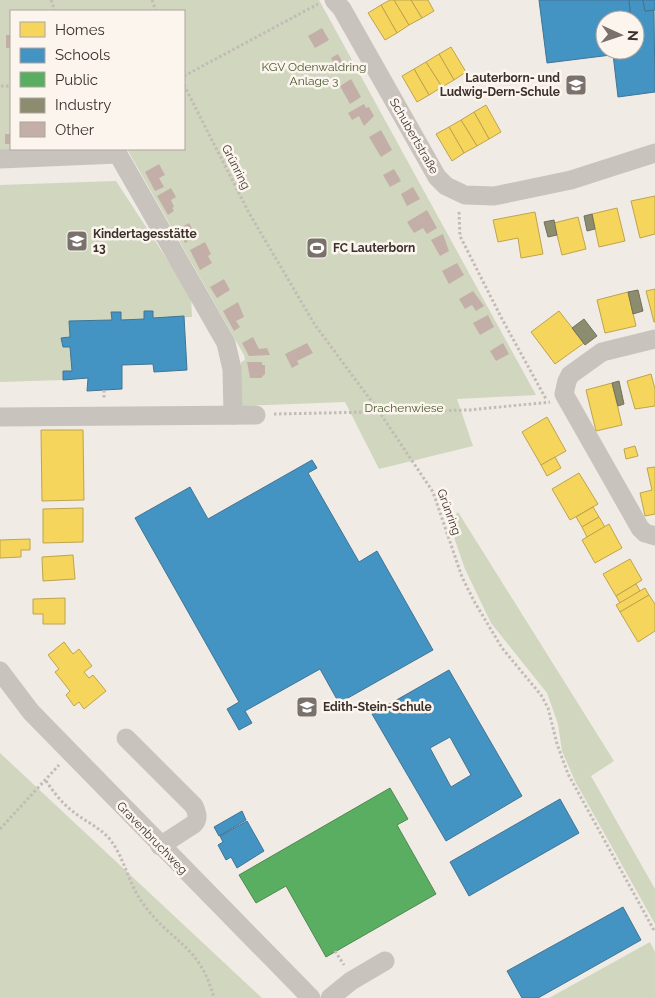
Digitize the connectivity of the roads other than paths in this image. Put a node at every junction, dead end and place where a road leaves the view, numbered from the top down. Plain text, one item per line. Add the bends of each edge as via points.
1 (328, 1) edge
2 (117, 151) edge
3 (655, 153) edge
4 (0, 159) edge
5 (655, 339) edge
6 (233, 415) junction
7 (256, 415) road end
8 (0, 417) edge
9 (655, 536) edge
10 (1, 674) edge
11 (126, 738) dead end
12 (160, 846) junction
13 (385, 961) dead end
14 (311, 998) edge
15 (330, 998) edge

1 - 3 street, Schubertstraße via 342,9 437,177 456,192 494,196 571,180
2 - 4 street
2 - 6 street via 226,343 232,369
5 - 9 street via 602,352 566,380 564,394 557,401 640,528
6 - 7 street
6 - 8 street
10 - 12 street, Gravenbruchweg via 31,712
11 - 12 street via 194,806 197,813 194,824
12 - 14 street, Gravenbruchweg
13 - 15 street

